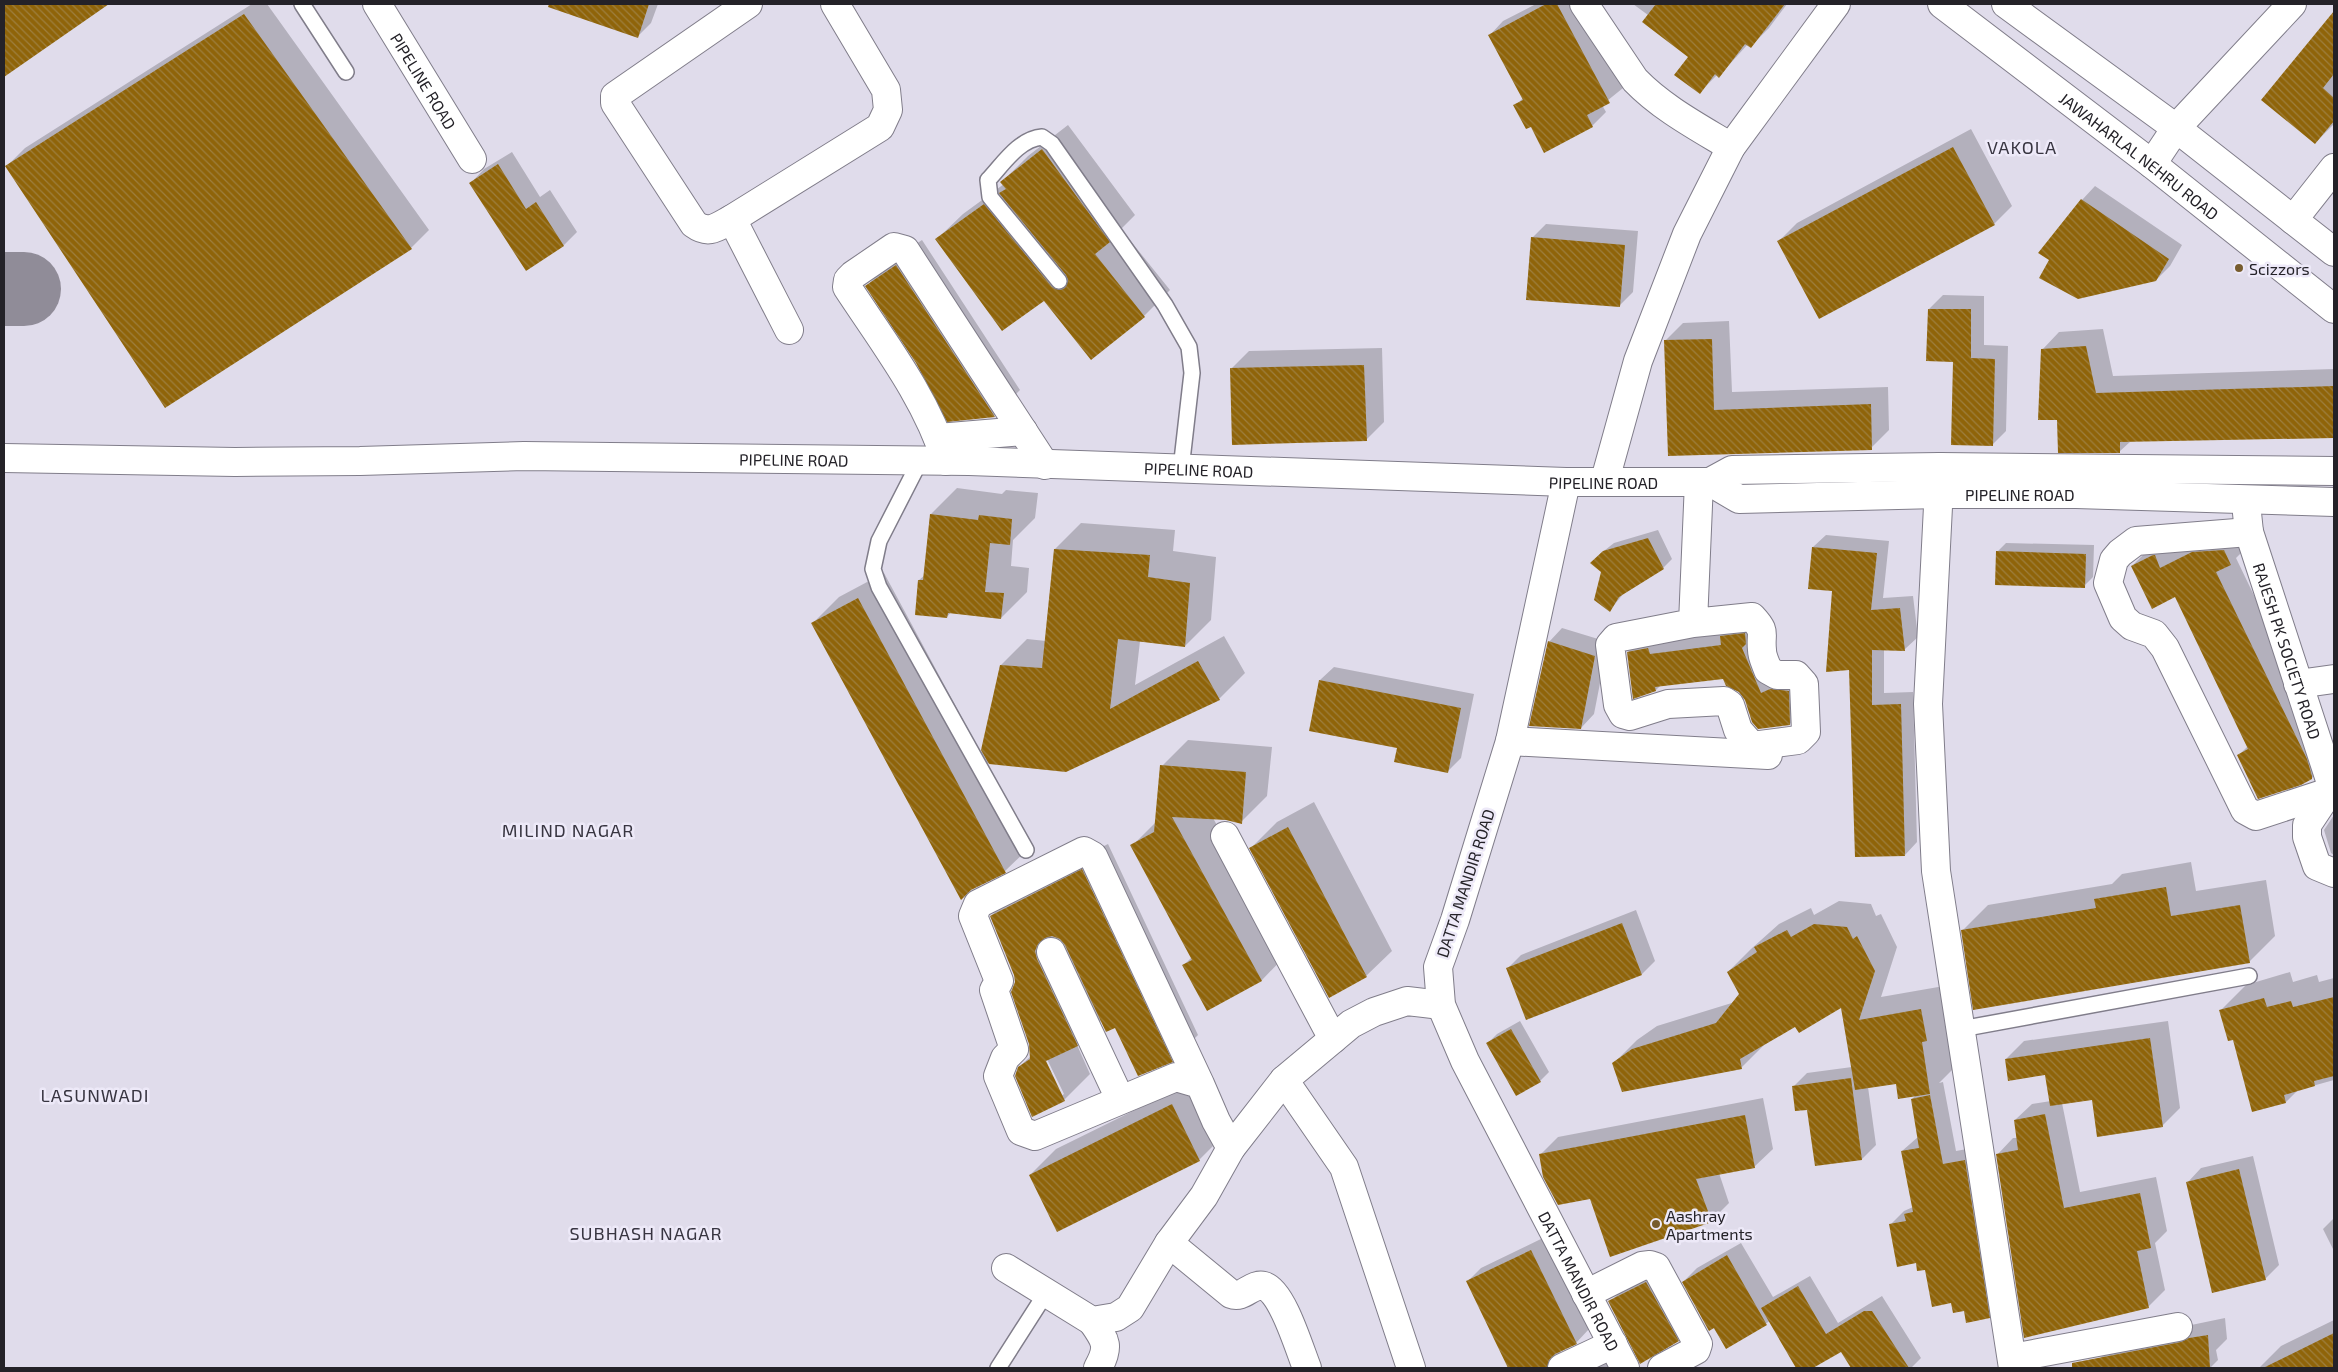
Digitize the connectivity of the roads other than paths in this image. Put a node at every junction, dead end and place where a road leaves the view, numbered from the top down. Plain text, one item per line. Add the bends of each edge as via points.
1 (302, 4) edge
2 (377, 4) edge
3 (748, 4) edge
4 (835, 4) edge
5 (1584, 4) edge
6 (1836, 4) edge
7 (1942, 4) edge
8 (2006, 4) edge
9 (2292, 4) edge
10 (346, 72) dead end
11 (2176, 128) junction
12 (1731, 148) junction
13 (472, 159) dead end
14 (2152, 164) junction
15 (2334, 168) edge
16 (732, 219) junction
17 (2293, 220) junction
18 (2334, 252) edge
19 (1059, 281) dead end
20 (2334, 309) edge
21 (789, 330) dead end
22 (1023, 431) junction
23 (946, 451) junction
24 (4, 458) edge
25 (1045, 465) junction
26 (1940, 467) junction
27 (1181, 469) junction
28 (2246, 470) junction
29 (2334, 471) edge
30 (1605, 480) junction
31 (1566, 482) junction
32 (1704, 482) junction
33 (1938, 494) junction
34 (2153, 496) junction
35 (2247, 498) junction
36 (2334, 502) edge
37 (2248, 532) junction
38 (2151, 540) junction
39 (1693, 623) junction
40 (2334, 679) edge
41 (2298, 684) junction
42 (1510, 741) junction
43 (1803, 757) dead end
44 (2329, 792) junction
45 (1225, 836) dead end
46 (1026, 850) dead end
47 (2334, 873) edge
48 (1051, 952) dead end
49 (2249, 976) dead end
50 (1442, 1005) junction
51 (1961, 1029) junction
52 (1332, 1040) junction
53 (1284, 1080) junction
54 (1200, 1084) junction
55 (1120, 1099) junction
56 (1231, 1148) junction
57 (1169, 1243) junction
58 (1006, 1268) dead end
59 (1046, 1293) junction
60 (1586, 1294) junction
61 (1092, 1321) junction
62 (2178, 1327) dead end
63 (1607, 1359) edge
64 (2013, 1363) edge
65 (998, 1368) edge
66 (1098, 1368) edge
67 (1306, 1368) edge
68 (1411, 1368) edge
69 (1562, 1368) edge
70 (1662, 1368) edge

1 - 10 lane
2 - 13 street, PIPELINE ROAD
3 - 16 street via 615,96 615,103 694,224 703,230 713,230
4 - 16 street via 886,90 888,110 880,127
5 - 12 street via 1645,91
6 - 12 street
7 - 14 street, JAWAHARLAL NEHRU ROAD
8 - 11 street
9 - 11 street
11 - 14 street
11 - 17 street
12 - 30 street via 1687,234 1638,361
14 - 20 street, JAWAHARLAL NEHRU ROAD
15 - 17 street
16 - 21 street
17 - 18 street
19 - 27 lane via 990,197 988,188 988,180 1031,138 1042,137 1052,144 1165,306 1189,347 1192,373
22 - 23 street
22 - 23 street via 905,250 894,247 853,275 847,287 918,396
22 - 25 street
23 - 24 street, PIPELINE ROAD via 687,459 524,456 331,461
23 - 25 street, PIPELINE ROAD
23 - 46 lane via 879,541 873,569 879,586
25 - 27 street, PIPELINE ROAD
26 - 28 street, PIPELINE ROAD
26 - 32 street, PIPELINE ROAD via 1732,470
26 - 33 street
27 - 31 street, PIPELINE ROAD
28 - 29 street, PIPELINE ROAD
28 - 35 street, RAJESH PK SOCIETY ROAD
30 - 31 street, PIPELINE ROAD
30 - 32 street, PIPELINE ROAD
31 - 42 street, DATTA MANDIR ROAD
32 - 33 street, PIPELINE ROAD via 1739,498
32 - 39 street
33 - 34 street, PIPELINE ROAD
33 - 51 street via 1928,704 1936,871
34 - 35 street, PIPELINE ROAD
34 - 38 street
35 - 36 street, PIPELINE ROAD
35 - 37 street, RAJESH PK SOCIETY ROAD
37 - 38 street
37 - 41 street, RAJESH PK SOCIETY ROAD
38 - 44 street via 2136,541 2120,553 2114,560 2108,583 2123,618 2132,626 2154,634 2165,648 2245,810 2256,816
39 - 39 street via 1752,616 1761,626 1762,650 1768,670 1777,675 1796,675 1804,684 1806,732 1798,740 1752,746 1738,730 1730,705 1724,701 1668,704 1630,716 1623,714 1618,706 1610,645 1616,638
40 - 41 street
41 - 44 street, RAJESH PK SOCIETY ROAD via 2330,780
42 - 43 street
42 - 50 street, DATTA MANDIR ROAD via 1438,967
44 - 47 street via 2307,825 2307,837 2317,866
45 - 52 street
48 - 55 street
49 - 51 lane
50 - 52 street via 1407,1001 1374,1012 1351,1024
50 - 60 street, DATTA MANDIR ROAD via 1465,1061
51 - 64 street
52 - 53 street
53 - 56 street
53 - 68 street via 1344,1167
54 - 55 street via 1176,1077
54 - 55 street via 1093,856 1084,851 978,904 974,916 999,981 994,990 1014,1049 1005,1058 998,1076 1021,1131 1035,1136
54 - 56 street
56 - 57 street via 1204,1196
57 - 61 street via 1130,1308 1116,1317
57 - 67 street via 1231,1294 1241,1295 1257,1285 1272,1290
58 - 59 street
59 - 61 street
59 - 65 lane
60 - 63 street, DATTA MANDIR ROAD
60 - 70 street via 1642,1266 1656,1267 1698,1344 1696,1350
61 - 66 street via 1106,1345 1106,1354
62 - 64 street
63 - 69 street

